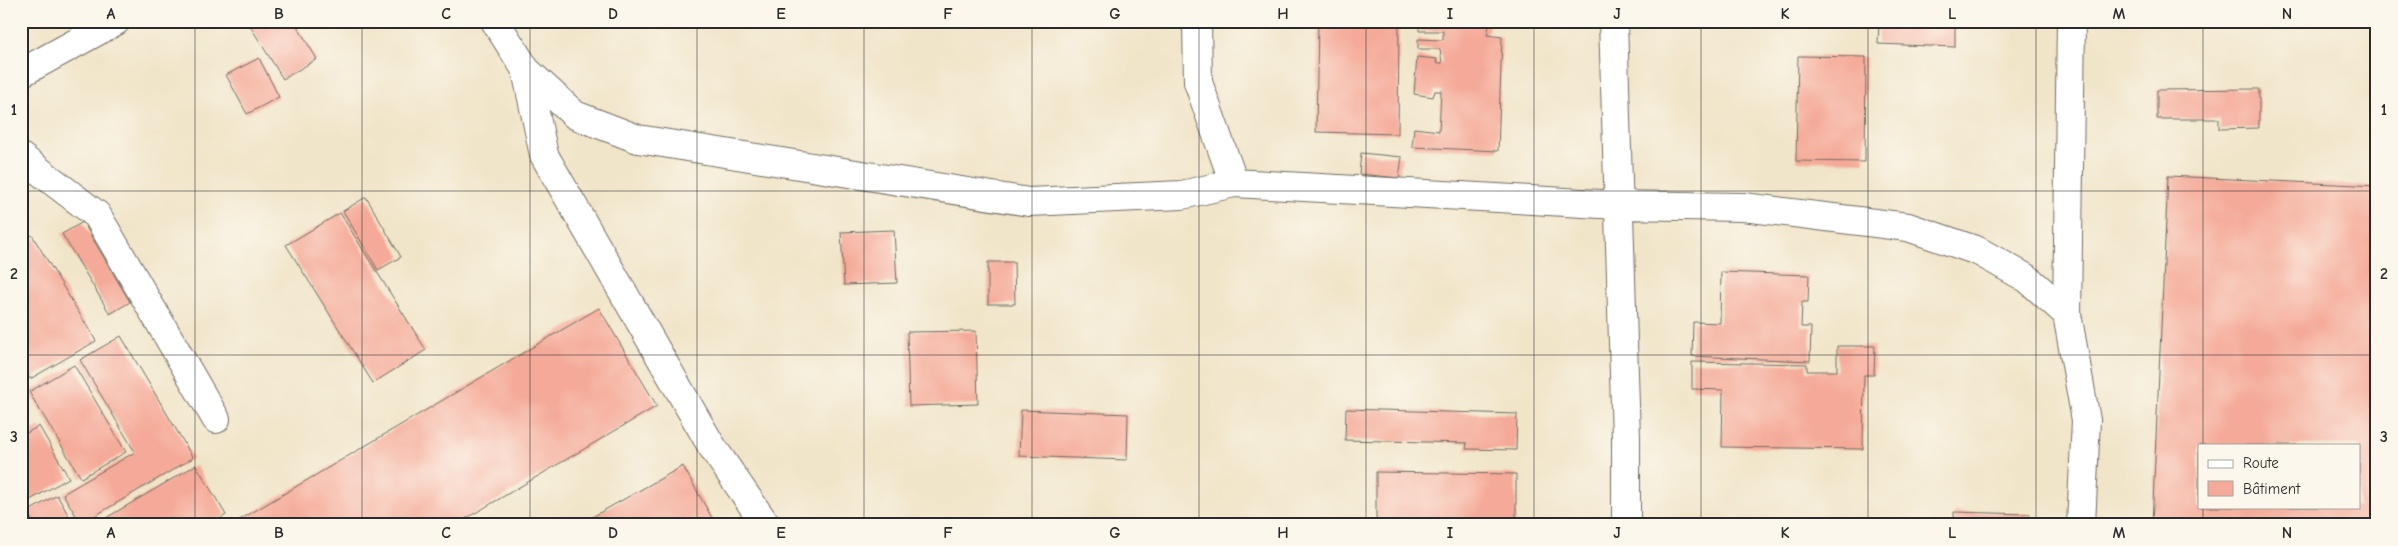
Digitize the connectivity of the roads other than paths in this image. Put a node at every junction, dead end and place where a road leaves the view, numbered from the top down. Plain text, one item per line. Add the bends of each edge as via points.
1 (116, 21) edge
2 (495, 21) edge
3 (1197, 21) edge
4 (1613, 21) edge
5 (2071, 21) edge
6 (526, 70) junction
7 (21, 73) edge
8 (21, 156) edge
9 (1234, 183) junction
10 (1618, 205) junction
11 (2067, 314) junction
12 (216, 419) dead end
13 (766, 525) edge
14 (1626, 525) edge
15 (2080, 525) edge

1 - 7 street
2 - 6 street
3 - 9 street via 1198,82
4 - 10 street
5 - 11 street
6 - 9 street via 575,115 638,139 776,162 1029,202 1182,195
6 - 13 street via 544,155 711,445
8 - 12 street via 97,215
9 - 10 street
10 - 11 street via 1743,207 1908,227 1978,252 2028,280
10 - 14 street
11 - 15 street via 2086,420

